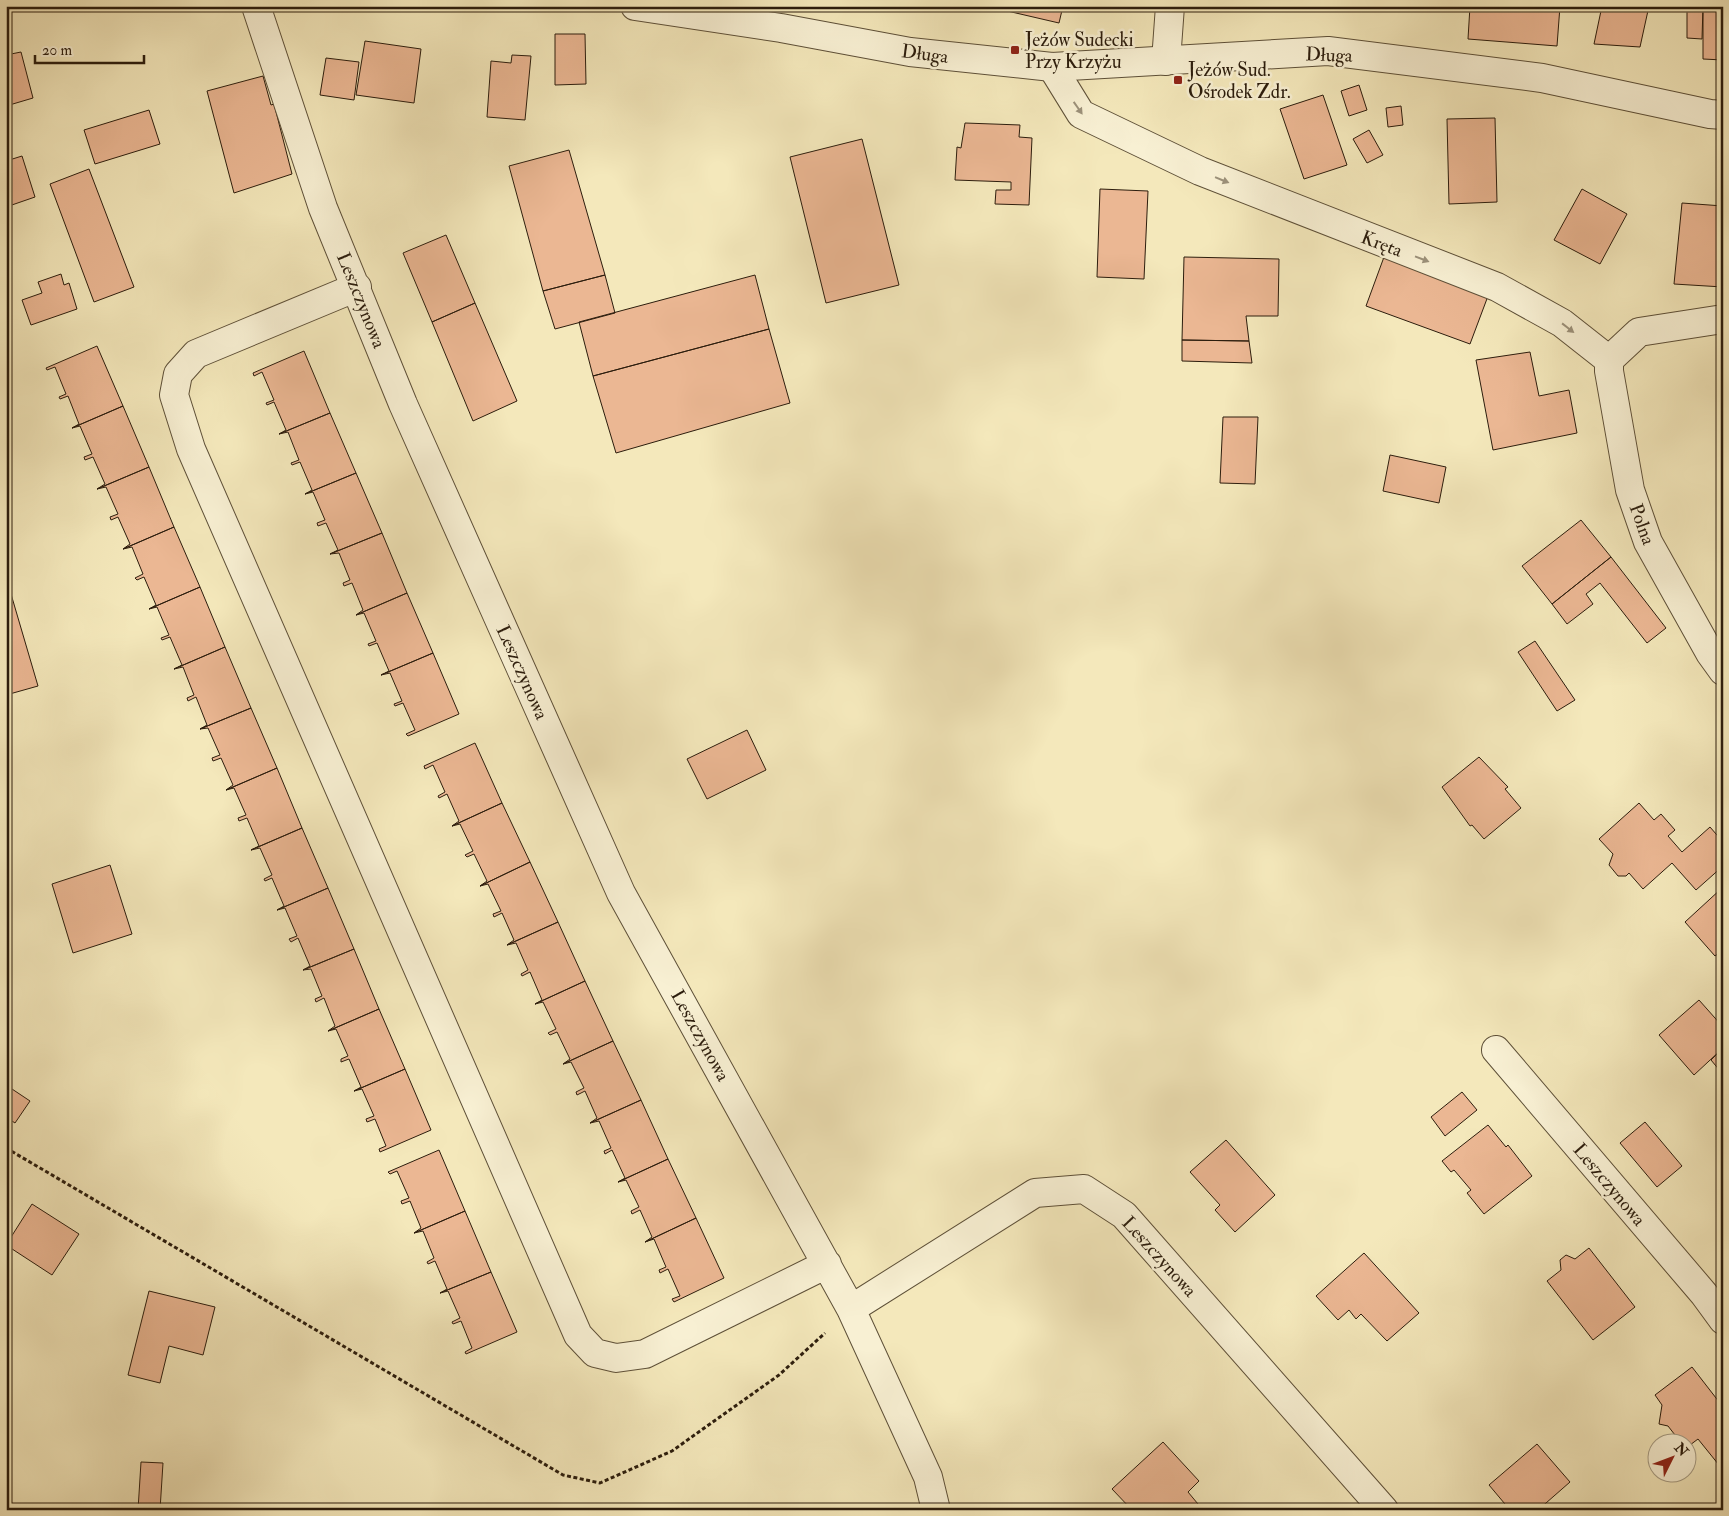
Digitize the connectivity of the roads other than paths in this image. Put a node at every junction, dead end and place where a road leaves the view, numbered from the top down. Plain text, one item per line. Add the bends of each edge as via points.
1 (256, 6) edge
2 (635, 6) edge
3 (1170, 6) edge
4 (1166, 61) junction
5 (1052, 67) junction
6 (1723, 115) edge
7 (357, 287) junction
8 (1723, 319) edge
9 (1608, 360) junction
10 (1723, 671) edge
11 (1496, 1050) dead end
12 (827, 1264) junction
13 (851, 1309) junction
14 (1723, 1320) edge
15 (936, 1510) edge
16 (1384, 1510) edge

1 - 7 street, Leszczynowa via 312,177
2 - 5 street, Długa via 910,52
3 - 4 street
4 - 5 street, Długa
4 - 6 street, Długa via 1328,51 1542,78
5 -> 9 street, Kręta via 1081,114 1200,171 1497,288 1562,323
7 - 12 street, Leszczynowa via 403,404 622,893
7 - 12 street via 196,354 178,374 174,395 191,449 578,1335 595,1353 616,1358 645,1354
8 - 9 street via 1638,332
9 - 10 street, Polna via 1630,490 1648,542
11 - 14 street, Leszczynowa
12 - 13 street, Leszczynowa
13 - 15 street, Leszczynowa via 928,1476
13 - 16 street, Leszczynowa via 1035,1193 1084,1189 1124,1215

